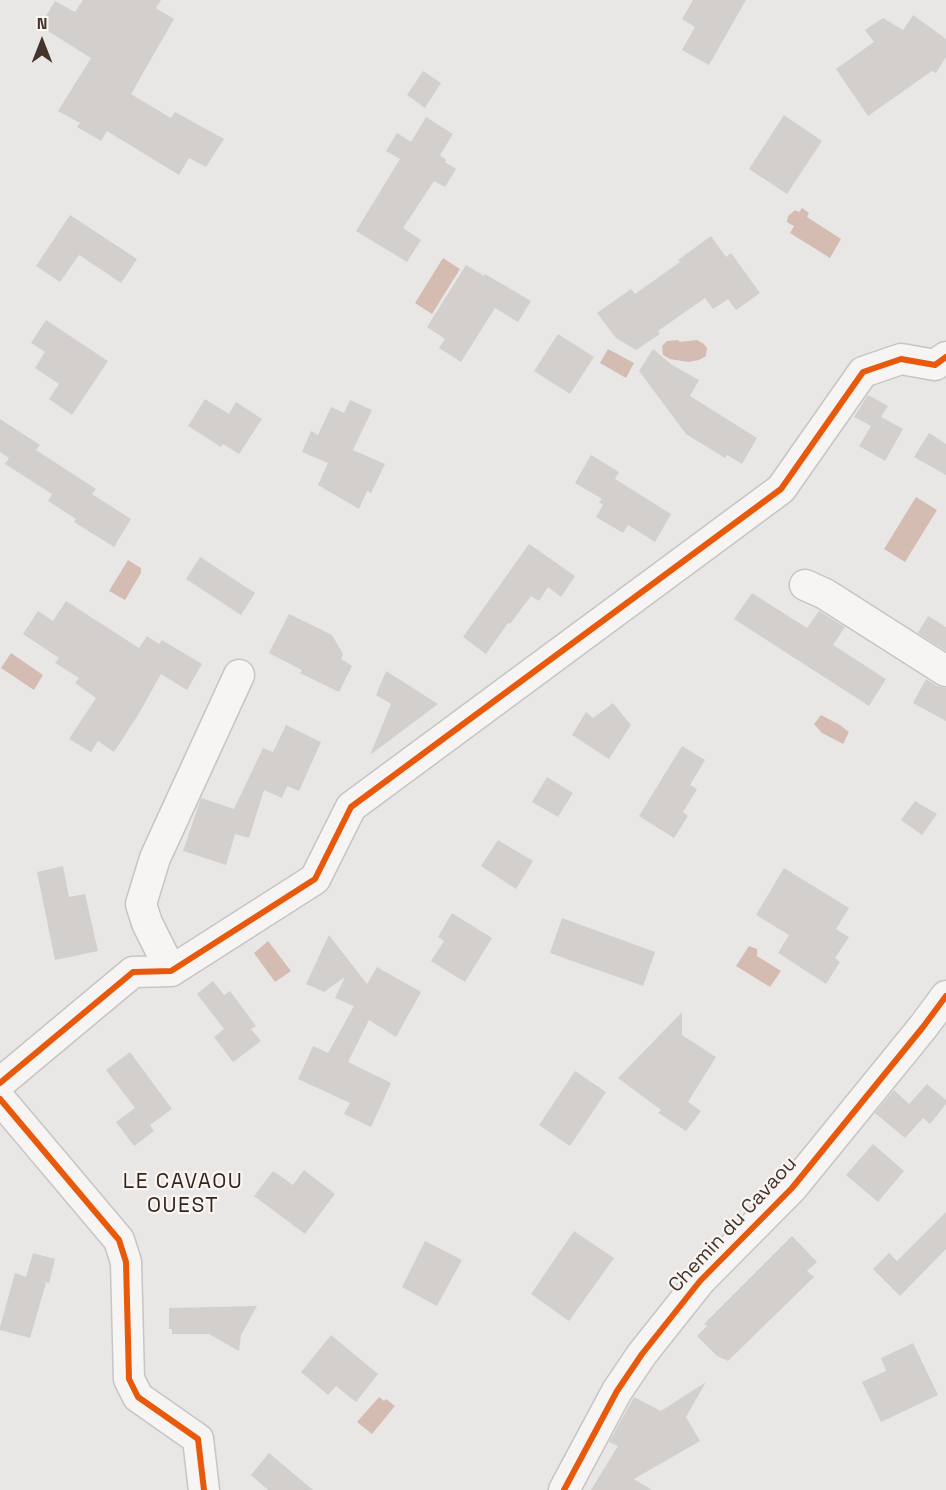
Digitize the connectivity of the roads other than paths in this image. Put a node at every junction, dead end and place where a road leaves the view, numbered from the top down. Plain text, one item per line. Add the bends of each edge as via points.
1 (946, 357) edge
2 (805, 585) dead end
3 (946, 671) edge
4 (239, 675) dead end
5 (171, 970) junction
6 (946, 996) edge
7 (0, 1083) edge
8 (0, 1099) edge
9 (204, 1490) edge
10 (564, 1490) edge

1 - 5 street via 935,365 901,359 863,372 781,489 351,807 315,879
2 - 3 street
4 - 5 street via 155,858 141,904
5 - 7 street via 133,972
6 - 10 street, Chemin du Cavaou via 792,1188 700,1281 642,1354 617,1391
8 - 9 street via 118,1240 126,1262 129,1378 138,1397 198,1439

